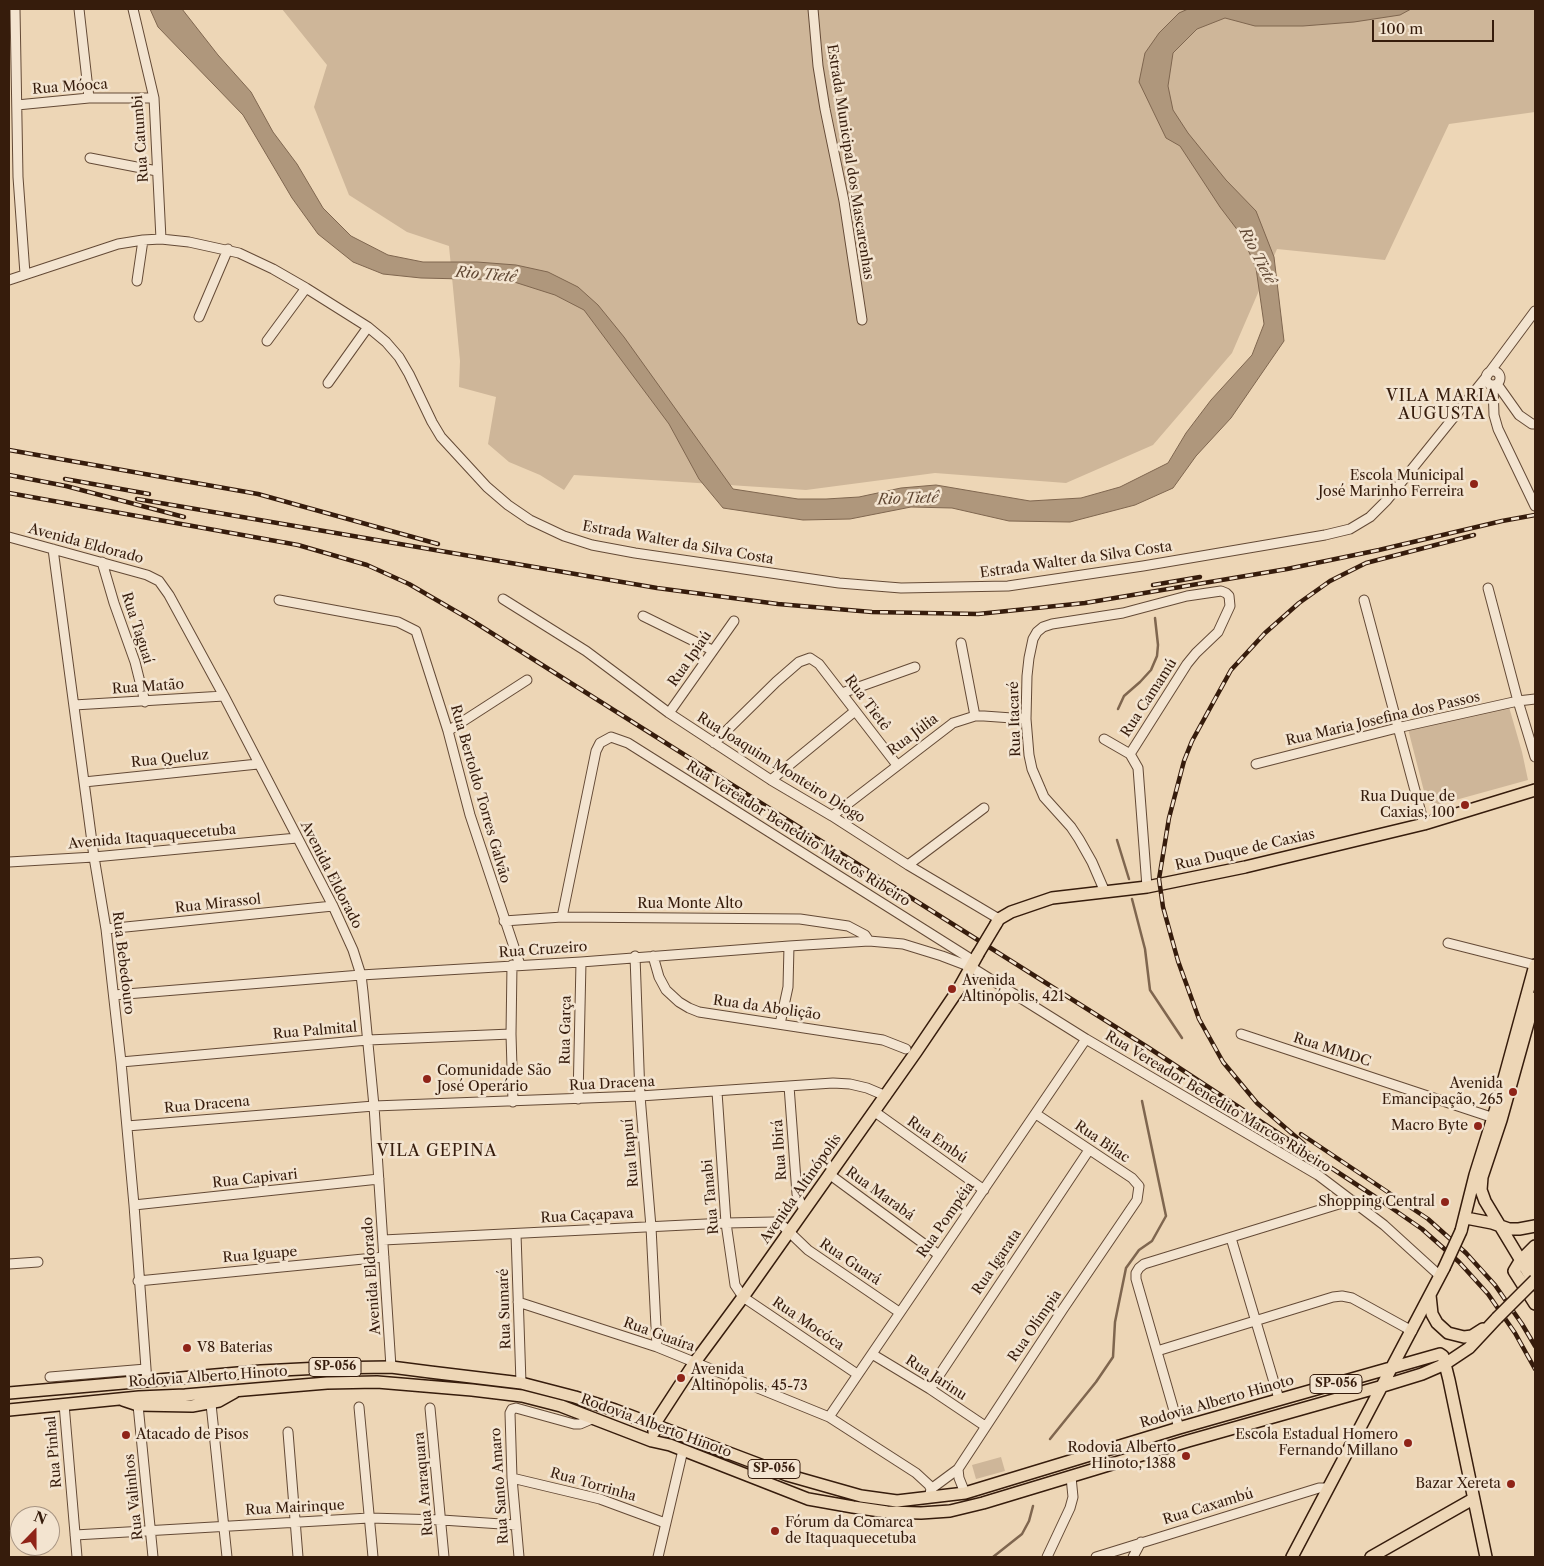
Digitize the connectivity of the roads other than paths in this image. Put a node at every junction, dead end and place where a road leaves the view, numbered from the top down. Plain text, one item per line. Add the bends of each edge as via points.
1 (15, 9) edge
2 (79, 9) edge
3 (133, 9) edge
4 (813, 9) edge
5 (89, 98) junction
6 (154, 98) junction
7 (17, 105) junction
8 (90, 158) dead end
9 (157, 170) junction
10 (161, 239) junction
11 (143, 240) junction
12 (228, 249) junction
13 (25, 274) junction
14 (9, 280) edge
15 (137, 281) dead end
16 (306, 288) junction
17 (1535, 311) edge
18 (199, 317) dead end
19 (862, 320) dead end
20 (368, 328) junction
21 (267, 341) dead end
22 (1504, 351) junction
23 (1488, 374) junction
24 (1499, 374) junction
25 (328, 384) dead end
26 (1494, 385) junction
27 (1471, 394) junction
28 (1535, 424) edge
29 (1535, 506) edge
30 (9, 537) edge
31 (53, 549) junction
32 (102, 562) junction
33 (1488, 588) dead end
34 (1229, 596) joint
35 (279, 600) dead end
36 (503, 600) dead end
37 (1364, 600) dead end
38 (642, 616) dead end
39 (734, 621) dead end
40 (961, 643) dead end
41 (712, 650) junction
42 (915, 667) dead end
43 (527, 680) dead end
44 (842, 693) junction
45 (224, 696) junction
46 (1535, 699) edge
47 (1518, 701) junction
48 (146, 702) junction
49 (74, 705) junction
50 (855, 711) junction
51 (669, 713) junction
52 (974, 716) junction
53 (1026, 719) junction
54 (1397, 728) junction
55 (448, 731) junction
56 (1104, 739) dead end
57 (714, 743) junction
58 (1130, 754) junction
59 (1535, 756) edge
60 (258, 764) junction
61 (1256, 764) dead end
62 (897, 765) junction
63 (771, 780) junction
64 (84, 782) junction
65 (1535, 790) edge
66 (984, 808) dead end
67 (832, 816) junction
68 (1424, 824) junction
69 (297, 838) junction
70 (94, 857) junction
71 (9, 862) edge
72 (908, 865) junction
73 (1147, 887) junction
74 (1105, 892) junction
75 (333, 906) junction
76 (562, 917) junction
77 (504, 921) junction
78 (998, 921) junction
79 (106, 929) junction
80 (869, 941) junction
81 (1448, 942) dead end
82 (789, 946) junction
83 (635, 956) junction
84 (653, 956) junction
85 (974, 961) junction
86 (581, 962) junction
87 (516, 965) junction
88 (1535, 965) edge
89 (360, 975) junction
90 (114, 995) junction
91 (1535, 998) edge
92 (780, 1024) junction
93 (511, 1034) junction
94 (1241, 1034) dead end
95 (1086, 1039) junction
96 (368, 1040) junction
97 (906, 1049) dead end
98 (121, 1062) junction
99 (789, 1086) junction
100 (717, 1092) junction
101 (640, 1096) junction
102 (886, 1096) junction
103 (578, 1099) junction
104 (513, 1102) junction
105 (374, 1106) junction
106 (874, 1112) junction
107 (1036, 1114) junction
108 (1497, 1119) junction
109 (127, 1126) junction
110 (1089, 1150) junction
111 (829, 1174) junction
112 (379, 1180) junction
113 (984, 1190) junction
114 (1137, 1200) joint
115 (1352, 1200) junction
116 (134, 1205) junction
117 (804, 1209) junction
118 (1466, 1218) junction
119 (726, 1223) junction
120 (651, 1226) junction
121 (1500, 1226) junction
122 (1535, 1226) edge
123 (790, 1232) junction
124 (516, 1234) junction
125 (1231, 1238) junction
126 (383, 1240) junction
127 (1534, 1247) edge
128 (939, 1254) junction
129 (384, 1257) junction
130 (38, 1262) dead end
131 (9, 1264) edge
132 (1517, 1266) junction
133 (1535, 1268) edge
134 (1442, 1272) junction
135 (1535, 1280) edge
136 (138, 1281) junction
137 (1535, 1284) edge
138 (1430, 1293) junction
139 (743, 1297) junction
140 (1534, 1301) edge
141 (518, 1302) junction
142 (899, 1312) junction
143 (1256, 1321) junction
144 (1492, 1322) junction
145 (1412, 1331) junction
146 (657, 1347) junction
147 (1157, 1351) junction
148 (872, 1354) junction
149 (695, 1362) junction
150 (1445, 1364) junction
151 (391, 1367) junction
152 (1392, 1367) junction
153 (146, 1369) junction
154 (857, 1374) junction
155 (50, 1378) dead end
156 (147, 1382) junction
157 (521, 1383) junction
158 (1383, 1386) junction
159 (240, 1389) junction
160 (930, 1389) junction
161 (9, 1393) edge
162 (119, 1399) junction
163 (1279, 1399) junction
164 (64, 1404) junction
165 (211, 1404) junction
166 (138, 1405) junction
167 (359, 1406) dead end
168 (430, 1408) dead end
169 (9, 1410) edge
170 (829, 1417) junction
171 (594, 1418) junction
172 (654, 1425) junction
173 (985, 1426) junction
174 (1179, 1428) junction
175 (288, 1432) dead end
176 (652, 1441) junction
177 (683, 1450) junction
178 (741, 1457) junction
179 (958, 1469) junction
180 (1071, 1477) junction
181 (512, 1478) junction
182 (1328, 1488) junction
183 (930, 1494) junction
184 (965, 1494) junction
185 (1474, 1499) junction
186 (369, 1518) junction
187 (442, 1520) junction
188 (295, 1521) junction
189 (665, 1523) junction
190 (224, 1525) junction
191 (516, 1525) junction
192 (151, 1530) junction
193 (75, 1535) junction
194 (1141, 1542) junction
195 (522, 1556) edge
196 (77, 1557) edge
197 (153, 1557) edge
198 (227, 1557) edge
199 (298, 1557) edge
200 (373, 1557) edge
201 (444, 1557) edge
202 (658, 1557) edge
203 (1047, 1557) edge
204 (1096, 1557) edge
205 (1133, 1557) edge
206 (1292, 1557) edge
207 (1371, 1557) edge
208 (1486, 1557) edge

1 - 7 street
2 - 5 street
3 - 6 street, Rua Catumbi
4 - 19 street, Estrada Municipal dos Mascarenhas via 823,101 844,201
5 - 6 street, Rua Móoca
5 - 7 street, Rua Móoca
6 - 9 street, Rua Catumbi
7 - 13 street
8 - 9 street
9 - 10 street, Rua Catumbi
10 - 11 street, Estrada Walter da Silva Costa
10 - 12 street, Estrada Walter da Silva Costa
11 - 13 street, Estrada Walter da Silva Costa via 118,244
11 - 15 street
12 - 16 street, Estrada Walter da Silva Costa
12 - 18 street
13 - 14 street, Estrada Walter da Silva Costa
16 - 20 street, Estrada Walter da Silva Costa
16 - 21 street
17 - 22 street, Estrada Walter da Silva Costa
20 - 25 street
20 - 27 street, Estrada Walter da Silva Costa via 399,357 441,437 487,487 530,520 592,545 839,583 901,588 1008,586 1350,529 1370,517 1387,500
22 - 23 street, Estrada Walter da Silva Costa
22 - 24 street
23 - 24 street
23 - 26 street via 1487,383
23 - 27 street, Estrada Walter da Silva Costa
24 - 26 street via 1500,378
26 - 27 street
26 - 28 street via 1519,415
26 - 29 street via 1494,415 1498,429
30 - 31 street, Avenida Eldorado
31 - 32 street, Avenida Eldorado
31 - 49 street, Rua Bebedouro
32 - 45 street, Avenida Eldorado via 159,581
32 - 48 street, Rua Taguaí
33 - 47 street
34 - 53 street, Rua Itacaré via 1221,591 1205,593 1123,613 1043,627 1036,632 1028,667
34 - 58 street, Rua Camamú via 1230,606 1218,632 1187,664
35 - 55 street, Rua Bertoldo Torres Galvão via 398,622 416,631
36 - 51 street, Rua Joaquim Monteiro Diogo via 586,651
37 - 54 street
38 - 41 street
39 - 41 street, Rua Ipiaú
40 - 52 street
41 - 51 street, Rua Ipiaú
42 - 44 street
43 - 55 street
44 - 50 street, Rua Tietê
44 - 57 street, Rua Tietê via 814,659 807,658 776,682
45 - 48 street, Rua Matão
45 - 60 street, Avenida Eldorado
46 - 47 street, Rua Maria Josefina dos Passos
47 - 54 street, Rua Maria Josefina dos Passos
47 - 59 street
48 - 49 street, Rua Matão
49 - 64 street, Rua Bebedouro
50 - 62 street, Rua Tietê
50 - 63 street
51 - 57 street, Rua Joaquim Monteiro Diogo
52 - 53 street, Rua Júlia
52 - 62 street, Rua Júlia via 948,726
53 - 74 street, Rua Itacaré via 1029,755 1038,785 1079,839
54 - 61 street, Rua Maria Josefina dos Passos
54 - 68 street
55 - 77 street, Rua Bertoldo Torres Galvão via 470,815
56 - 58 street
57 - 63 street, Rua Joaquim Monteiro Diogo
58 - 73 street, Rua Camamú via 1140,780
60 - 64 street, Rua Queluz
60 - 69 street, Avenida Eldorado
62 - 67 street, Rua Júlia
63 - 67 street, Rua Joaquim Monteiro Diogo
64 - 70 street, Rua Bebedouro
65 - 68 main road, Rua Duque de Caxias
66 - 72 street
67 - 72 street, Rua Joaquim Monteiro Diogo
68 - 73 main road, Rua Duque de Caxias
69 - 70 street, Avenida Itaquaquecetuba
69 - 75 street, Avenida Eldorado
70 - 71 street, Avenida Itaquaquecetuba
70 - 79 street, Rua Bebedouro
72 - 78 street, Rua Joaquim Monteiro Diogo
73 - 74 main road, Rua Duque de Caxias
74 - 78 main road, Rua Duque de Caxias via 1052,898 1010,912
75 - 79 street, Rua Mirassol
75 - 89 street, Avenida Eldorado via 353,950
76 - 77 street, Rua Monte Alto
76 - 80 street, Rua Monte Alto via 800,919 848,926 865,934
76 - 85 street, Rua Vereador Benedito Marcos Ribeiro via 596,751 600,743 611,737 628,743
77 - 87 street, Rua Bertoldo Torres Galvão
78 - 85 main road, bridge
79 - 90 street, Rua Bebedouro
80 - 82 street, Rua Cruzeiro
80 - 85 street, Rua Cruzeiro via 903,944 942,956
81 - 88 street
82 - 84 street, Rua Cruzeiro
82 - 92 street via 788,988
83 - 84 street, Rua Cruzeiro
83 - 86 street, Rua Cruzeiro
83 - 101 street, Rua Itapuí
84 - 92 street, Rua da Abolição via 666,990 689,1008
85 - 95 street, Rua Vereador Benedito Marcos Ribeiro
85 - 102 main road, Avenida Altinópolis
86 - 87 street, Rua Cruzeiro
86 - 103 street, Rua Garça
87 - 89 street, Rua Cruzeiro
87 - 93 street
88 - 108 main road
89 - 90 street, Rua Cruzeiro
89 - 96 street, Avenida Eldorado
90 - 98 street, Rua Bebedouro
91 - 108 main road
92 - 97 street, Rua da Abolição via 884,1040
93 - 96 street, Rua Palmital
93 - 104 street
94 - 108 street, Rua MMDC
95 - 107 street, Rua Pompéia
95 - 115 street, Rua Vereador Benedito Marcos Ribeiro via 1290,1158
96 - 98 street, Rua Palmital
96 - 105 street, Avenida Eldorado
98 - 109 street, Rua Bebedouro
99 - 100 street, Rua Dracena
99 - 102 street, Rua Dracena via 850,1084
99 - 117 street, Rua Ibirá via 797,1194
100 - 101 street, Rua Dracena
100 - 119 street, Rua Tanabi
101 - 103 street, Rua Dracena
101 - 120 street, Rua Itapuí
102 - 106 main road, Avenida Altinópolis
103 - 104 street, Rua Dracena
104 - 105 street, Rua Dracena
105 - 109 street, Rua Dracena
105 - 112 street, Avenida Eldorado
106 - 111 main road, Avenida Altinópolis
106 - 113 street, Rua Embú
107 - 110 street, Rua Bilac
107 - 113 street, Rua Pompéia
108 - 118 main road via 1475,1175
108 - 121 main road via 1481,1184 1482,1195
109 - 116 street, Rua Bebedouro
110 - 114 street, Rua Bilac via 1132,1178 1139,1186
110 - 160 street, Rua Igarata
111 - 117 main road, Avenida Altinópolis
111 - 128 street, Rua Marabá
112 - 116 street, Rua Capivari
112 - 126 street, Avenida Eldorado
113 - 128 street, Rua Pompéia
114 - 173 street, Rua Olímpia
115 - 125 street
115 - 134 street, Rua Vereador Benedito Marcos Ribeiro
116 - 136 street, Rua Bebedouro
117 - 123 main road, Avenida Altinópolis
118 - 121 main road
118 - 134 main road, bridge
119 - 120 street, Rua Caçapava
119 - 123 street, Rua Caçapava via 774,1222
119 - 139 street, Rua Tanabi via 735,1285
120 - 124 street, Rua Caçapava
120 - 146 street, Rua Itapuí
121 - 122 main road via 1519,1229
121 - 132 main road
123 - 139 main road, Avenida Altinópolis
123 - 142 street, Rua Guará via 808,1250
124 - 126 street, Rua Caçapava
124 - 141 street, Rua Sumaré
125 - 143 street
125 - 147 street via 1139,1268 1136,1280
126 - 129 street, Avenida Eldorado
127 - 132 main road
127 - 133 main road via 1531,1258
128 - 142 street, Rua Pompéia
129 - 136 street, Rua Iguape
129 - 151 street, Avenida Eldorado
130 - 131 street
132 - 137 main road
132 - 140 main road
134 - 138 main road
135 - 144 main road, Rodovia Alberto Hinoto / SP-056, bridge
136 - 153 street, Rua Bebedouro
138 - 144 main road via 1432,1314 1448,1333 1472,1336
138 - 145 main road
139 - 149 main road, Avenida Altinópolis
139 - 154 street, Rua Mocóca
141 - 146 street, Rua Guaíra
141 - 157 street, Rua Sumaré
142 - 148 street, Rua Pompéia
143 - 145 street via 1342,1296 1352,1298
143 - 147 street
143 - 163 street
144 - 150 main road, Rodovia Alberto Hinoto / SP-056 via 1469,1348
145 - 152 main road
146 - 149 street, Rua Guaíra
147 - 174 street
148 - 154 street, Rua Pompéia
148 - 160 street, Rua Jarinu
149 - 170 street, Rua Guaíra
149 - 172 main road, Avenida Altinópolis
150 - 152 main road, Rodovia Alberto Hinoto / SP-056 via 1443,1356 1438,1353
150 - 158 main road, Rodovia Alberto Hinoto / SP-056
150 - 185 main road
151 - 156 main road, Rodovia Alberto Hinoto / SP-056 via 261,1371
151 - 157 main road, Rodovia Alberto Hinoto / SP-056
152 - 158 main road
152 - 163 main road, Rodovia Alberto Hinoto / SP-056
153 - 155 street
153 - 156 street, Rua Bebedouro
154 - 170 street, Rua Pompéia
156 - 161 main road, Rodovia Alberto Hinoto / SP-056
157 - 172 main road, Rodovia Alberto Hinoto / SP-056 via 575,1397
158 - 180 main road, Rodovia Alberto Hinoto / SP-056
158 - 182 main road
159 - 162 main road, Rodovia Alberto Hinoto / SP-056
159 - 165 main road
159 - 171 main road, Rodovia Alberto Hinoto / SP-056 via 327,1383 416,1385 522,1396
160 - 173 street, Rua Jarinu
162 - 164 main road, Rodovia Alberto Hinoto / SP-056
162 - 166 main road
163 - 174 main road, Rodovia Alberto Hinoto / SP-056
164 - 169 main road, Rodovia Alberto Hinoto / SP-056
164 - 193 street, Rua Pinhal
165 - 166 main road
165 - 190 street
166 - 192 street, Rua Valinhos
167 - 186 street
168 - 187 street, Rua Araraquara
170 - 183 street, Rua Guaíra via 923,1478
171 - 176 main road, Rodovia Alberto Hinoto / SP-056
171 - 181 street, Rua Santo Amaro via 574,1424 525,1409 512,1409 509,1418
172 - 176 main road, Avenida Altinópolis
172 - 178 main road, Rodovia Alberto Hinoto / SP-056
173 - 179 street, Rua Olímpia
174 - 184 main road, Rodovia Alberto Hinoto / SP-056
175 - 188 street
176 - 177 main road, Rodovia Alberto Hinoto / SP-056
177 - 178 main road via 691,1442 727,1456
177 - 180 main road, Rodovia Alberto Hinoto / SP-056 via 808,1498 902,1513 950,1511
177 - 189 street
178 - 183 main road, Rodovia Alberto Hinoto / SP-056 via 861,1496 896,1501
179 - 183 street, Rua Olímpia
179 - 184 street
180 - 203 street via 1073,1497 1070,1508
181 - 189 street, Rua Torrinha via 600,1499
181 - 191 street, Rua Santo Amaro
182 - 194 street, Rua Caxambú
182 - 206 main road
183 - 184 main road, Rodovia Alberto Hinoto / SP-056
185 - 207 main road
185 - 208 main road
186 - 187 street, Rua Mairinque
186 - 188 street, Rua Mairinque
186 - 200 street
187 - 191 street, Rua Mairinque
187 - 201 street, Rua Araraquara
188 - 190 street, Rua Mairinque
188 - 199 street
189 - 202 street
190 - 192 street, Rua Mairinque
190 - 198 street
191 - 195 street, Rua Santo Amaro
192 - 193 street, Rua Mairinque
192 - 197 street, Rua Valinhos
193 - 196 street, Rua Pinhal
194 - 204 street, Rua Caxambú
194 - 205 street

